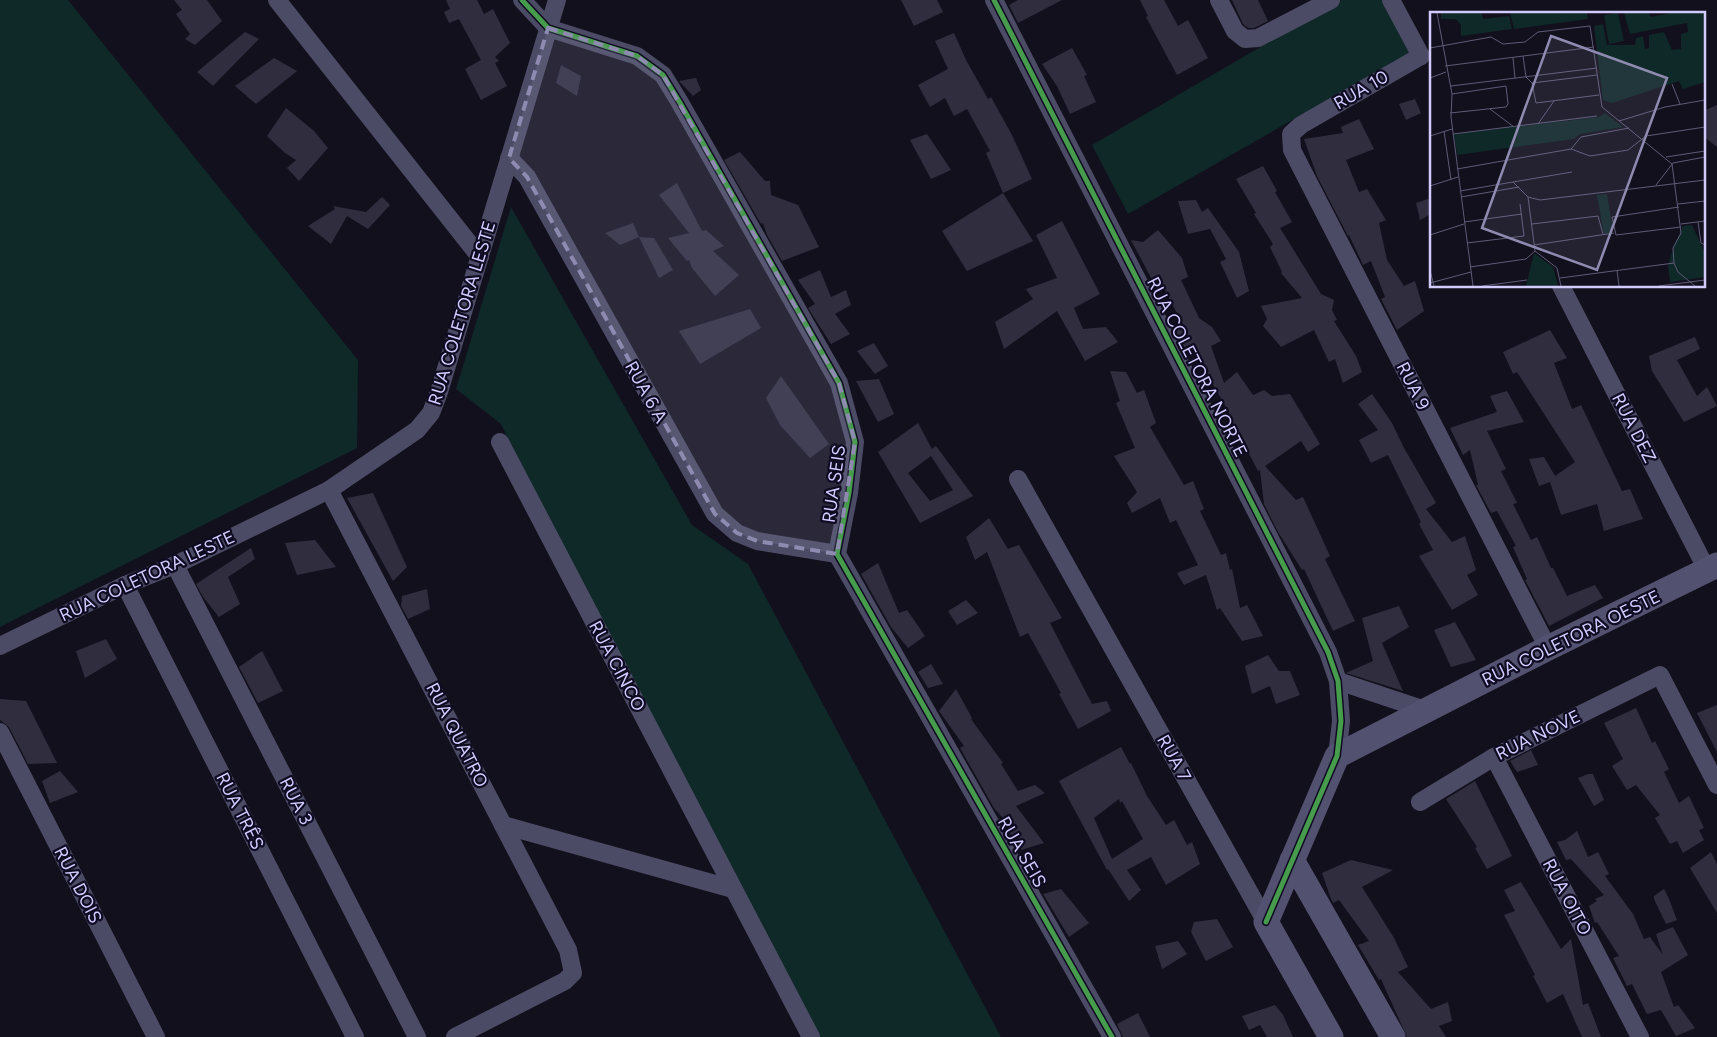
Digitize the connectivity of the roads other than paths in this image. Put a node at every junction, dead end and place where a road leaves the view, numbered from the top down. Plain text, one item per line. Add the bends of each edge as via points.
1 (277, 0) edge
2 (522, 0) edge
3 (557, 0) edge
4 (994, 0) edge
5 (1219, 0) edge
6 (1331, 0) edge
7 (1391, 0) edge
8 (548, 28) junction
9 (1426, 57) edge
10 (1301, 125) joint
11 (509, 158) junction
12 (480, 257) junction
13 (1562, 288) edge
14 (500, 442) dead end
15 (1018, 479) dead end
16 (329, 490) junction
17 (837, 554) junction
18 (174, 565) junction
19 (1712, 568) edge
20 (125, 585) junction
21 (0, 646) edge
22 (1548, 648) junction
23 (1338, 681) junction
24 (1425, 710) junction
25 (0, 732) edge
26 (1337, 756) junction
27 (1494, 756) junction
28 (1717, 785) edge
29 (1420, 802) dead end
30 (503, 824) junction
31 (1292, 860) junction
32 (733, 889) junction
33 (1266, 922) junction
34 (156, 1037) edge
35 (355, 1037) edge
36 (417, 1037) edge
37 (456, 1037) edge
38 (811, 1037) edge
39 (1112, 1037) edge
40 (1331, 1037) edge
41 (1393, 1037) edge
42 (1640, 1037) edge

1 - 12 street
2 - 8 street, RUA SEIS
3 - 8 street, RUA COLETORA LESTE
4 - 23 street, RUA COLETORA NORTE via 1328,652
5 - 6 street via 1235,31 1245,38 1258,38
7 - 9 street
8 - 11 street, RUA COLETORA LESTE
8 - 17 street, RUA SEIS via 637,56 663,75 839,383 855,442
9 - 10 street, RUA 10
10 - 22 street, RUA 9 via 1291,134 1292,150
11 - 12 street, RUA COLETORA LESTE
11 - 17 street, RUA 6 A via 527,177 715,514 737,532 757,541
12 - 16 street, RUA COLETORA LESTE via 431,413 418,430
13 - 19 street, RUA DEZ
14 - 32 street, RUA CINCO
15 - 33 street, RUA 7
16 - 18 street, RUA COLETORA LESTE
16 - 30 street, RUA QUATRO
17 - 39 street, RUA SEIS
18 - 20 street, RUA COLETORA LESTE
18 - 36 street, RUA 3
19 - 22 street, RUA COLETORA OESTE
20 - 21 street, RUA COLETORA LESTE
20 - 35 street, RUA TRÊS
22 - 24 street, RUA COLETORA OESTE
23 - 24 street
23 - 26 street, RUA COLETORA NORTE via 1341,720
24 - 26 street, RUA COLETORA OESTE
25 - 34 street, RUA DOIS
26 - 31 street
27 - 28 street, RUA NOVE via 1660,675
27 - 29 street, RUA NOVE
27 - 42 street, RUA OITO
30 - 32 street
30 - 37 street, RUA QUATRO via 568,950 572,973 565,981
31 - 33 street
31 - 41 street
32 - 38 street, RUA CINCO
33 - 40 street, RUA 7

